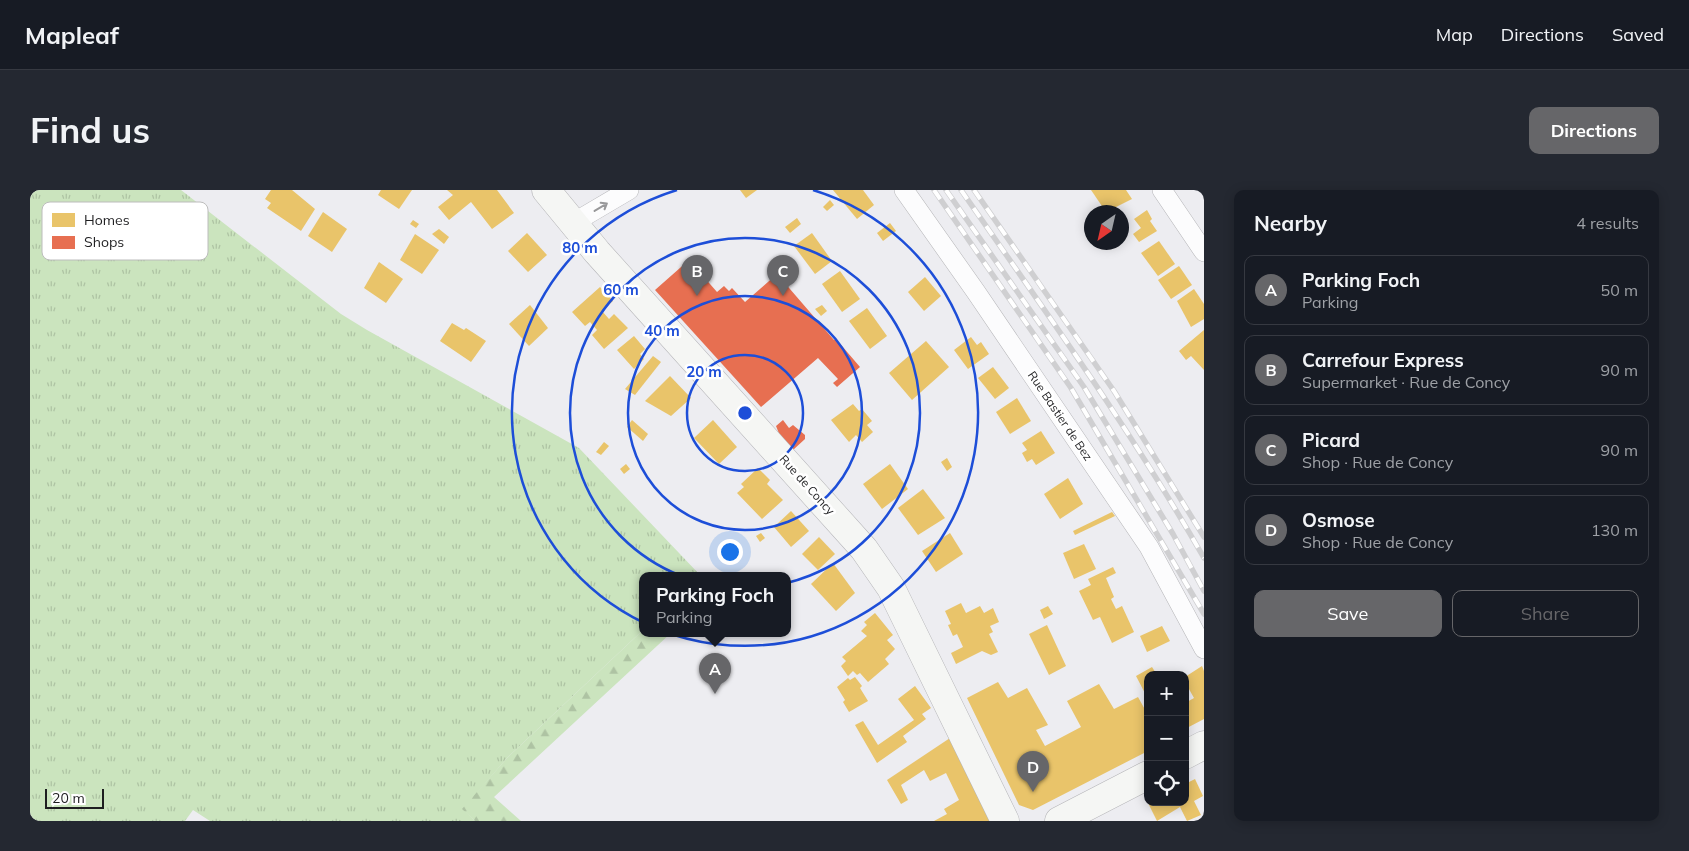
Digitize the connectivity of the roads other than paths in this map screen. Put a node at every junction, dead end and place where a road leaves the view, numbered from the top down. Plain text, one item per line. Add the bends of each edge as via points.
1 (546, 190) edge
2 (629, 190) edge
3 (904, 190) edge
4 (1162, 190) edge
5 (573, 223) junction
6 (1204, 252) edge
7 (1204, 649) edge
8 (1144, 777) edge
9 (1005, 821) edge
10 (1059, 821) edge

1 - 5 street, Rue de Concy
5 -> 2 street
3 - 7 street, Rue Bastier de Bez via 1149,547
4 - 6 street
5 - 9 street, Rue de Concy via 864,549 892,588
8 - 10 street

